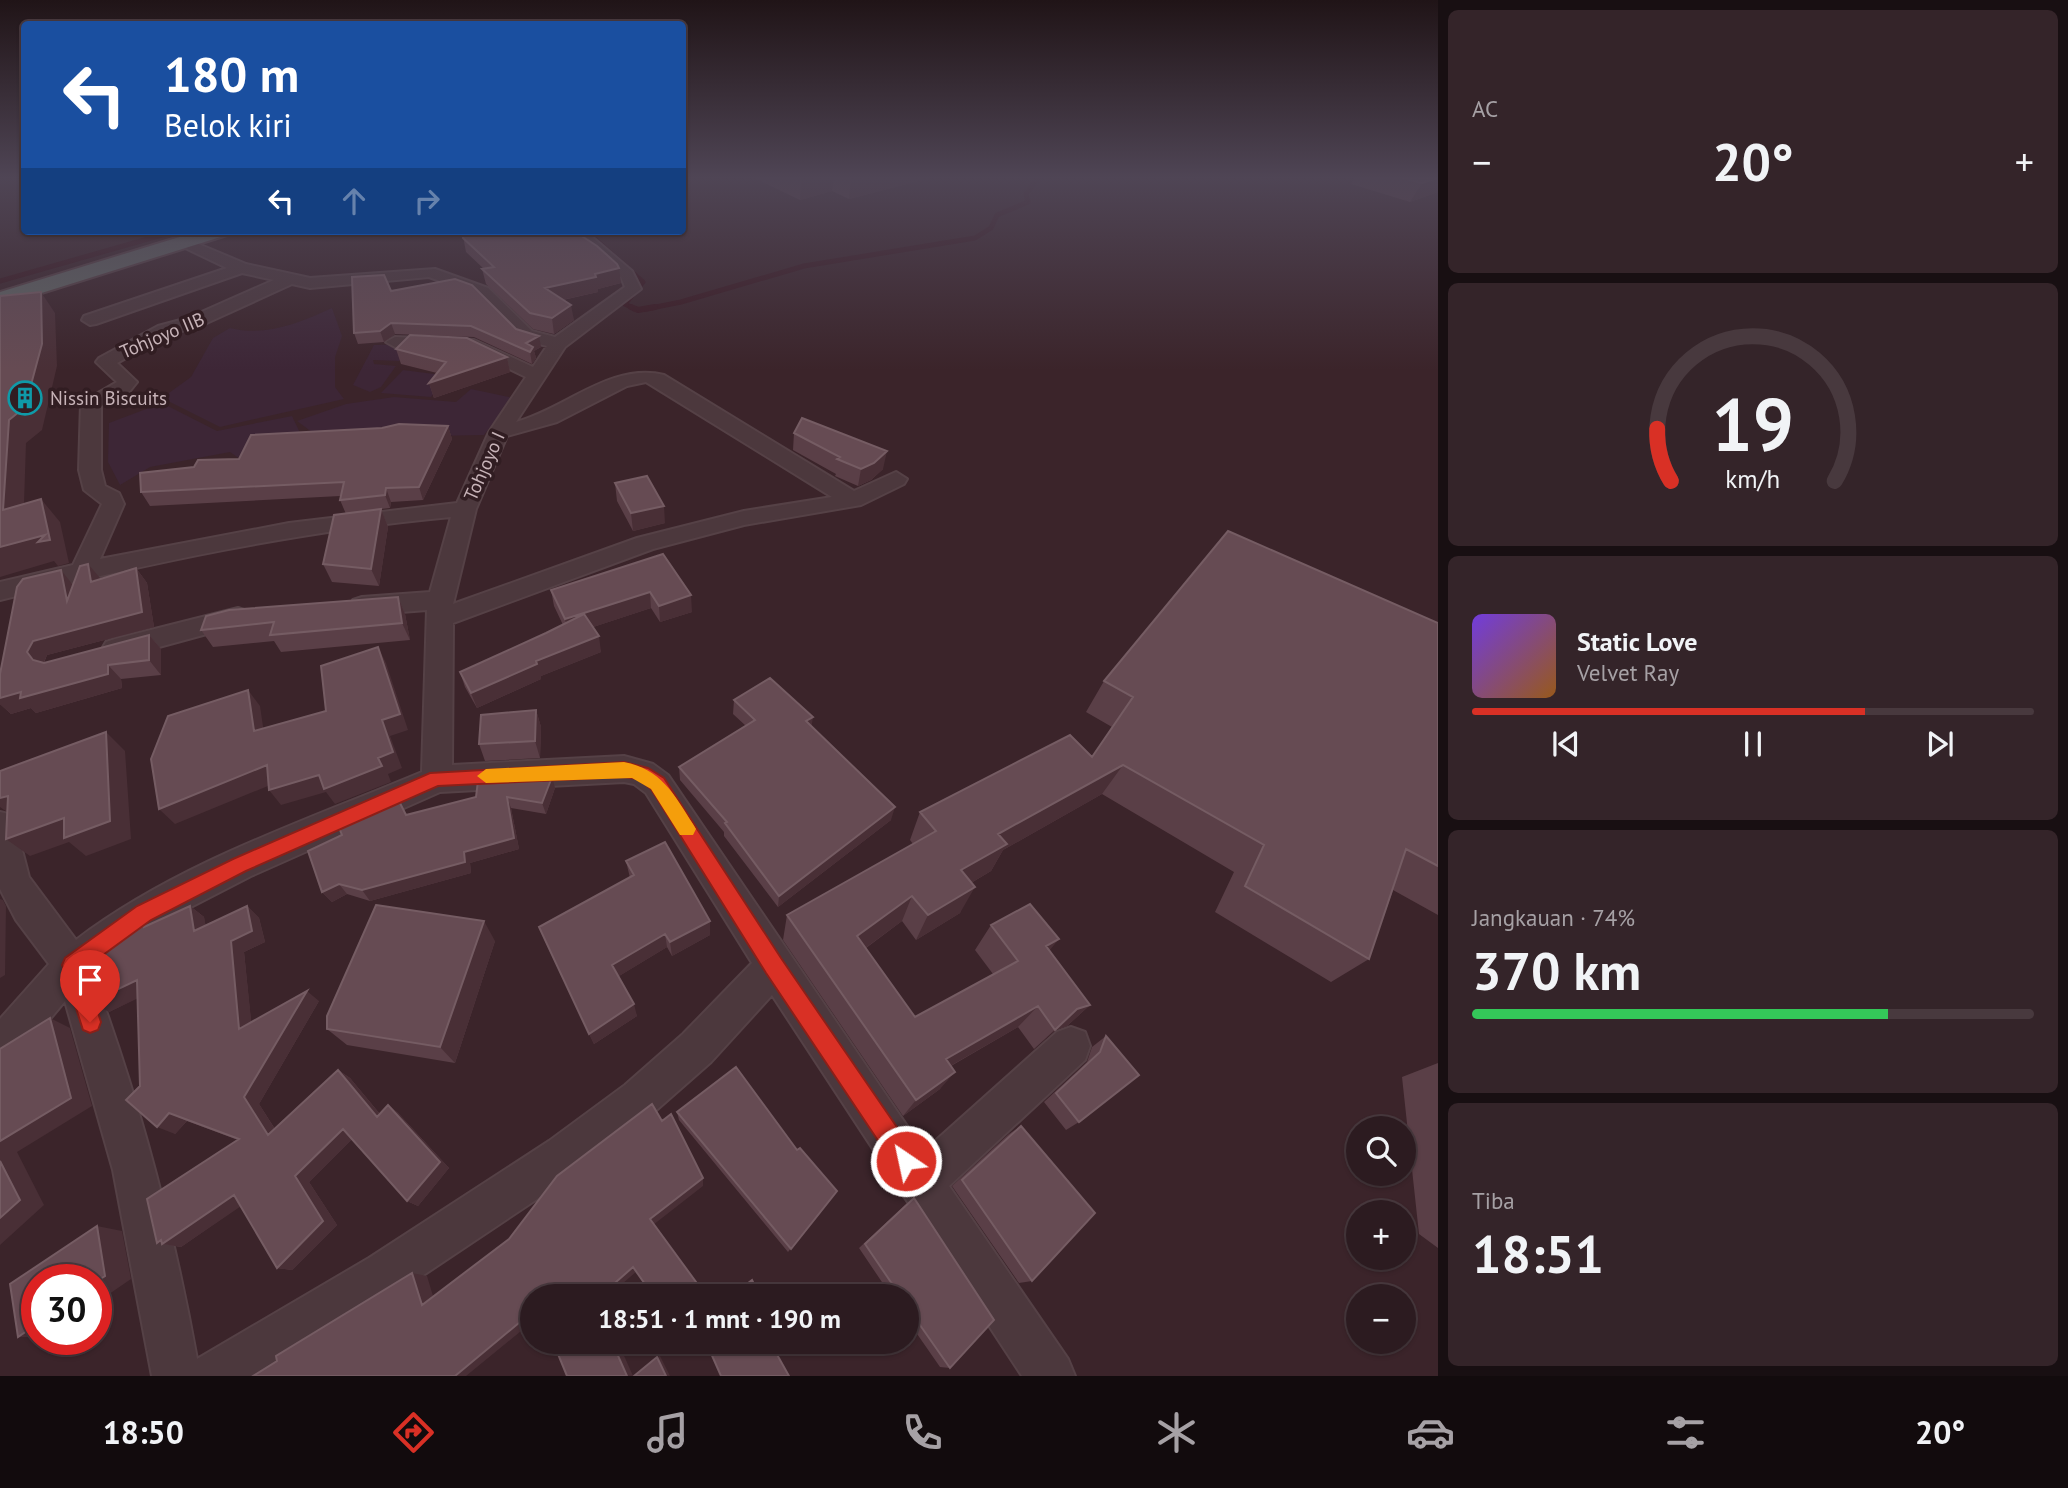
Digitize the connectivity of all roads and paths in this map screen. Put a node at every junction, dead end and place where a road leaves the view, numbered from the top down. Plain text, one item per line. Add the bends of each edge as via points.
1 (168, 242) edge
2 (171, 242) edge
3 (200, 242) edge
4 (589, 242) edge
5 (241, 268) junction
6 (289, 279) junction
7 (0, 290) edge
8 (0, 299) edge
9 (90, 320) dead end
10 (395, 342) dead end
11 (558, 344) junction
12 (536, 375) junction
13 (499, 432) junction
14 (895, 479) dead end
15 (853, 500) junction
16 (465, 509) junction
17 (83, 571) junction
18 (0, 591) edge
19 (333, 608) edge
20 (440, 609) junction
21 (268, 613) edge
22 (96, 654) edge
23 (465, 672) edge
24 (439, 684) junction
25 (437, 779) junction
26 (2, 825) dead end
27 (72, 965) junction
28 (774, 965) junction
29 (1071, 1046) edge
30 (0, 1048) edge
31 (921, 1183) junction
32 (176, 1376) edge
33 (214, 1376) edge
34 (1052, 1376) edge

1 - 7 highway
2 - 8 highway
3 - 5 street
4 - 11 street, Tohjoyo I via 634,284 628,296
5 - 6 street
5 - 9 street
6 - 11 street via 323,283 430,272 482,291 526,335
6 - 17 street, Tohjoyo IIB via 194,322 164,330 108,359 105,365 126,377 127,385 91,403 90,470 95,490 111,498 113,504
10 - 12 street via 474,345
11 - 12 street, Tohjoyo I
12 - 13 street, Tohjoyo I
13 - 15 street via 557,415 632,378 652,377
13 - 16 street, Tohjoyo I
14 - 15 street
15 - 20 street via 744,518 645,543 527,588
16 - 17 street via 388,514
16 - 20 street, Tohjoyo I
17 - 18 street
19 - 20 street
20 - 24 street, Tohjoyo I
21 - 22 street via 240,616
23 - 24 street
24 - 25 street, Tohjoyo I
25 - 27 street via 168,900 113,933
25 - 28 street via 624,769 648,776
26 - 27 street via 12,883
27 - 30 street
27 - 32 street via 120,1112 157,1259
28 - 31 street
28 - 33 street via 697,1048 565,1156 385,1274
29 - 31 street
31 - 34 street

